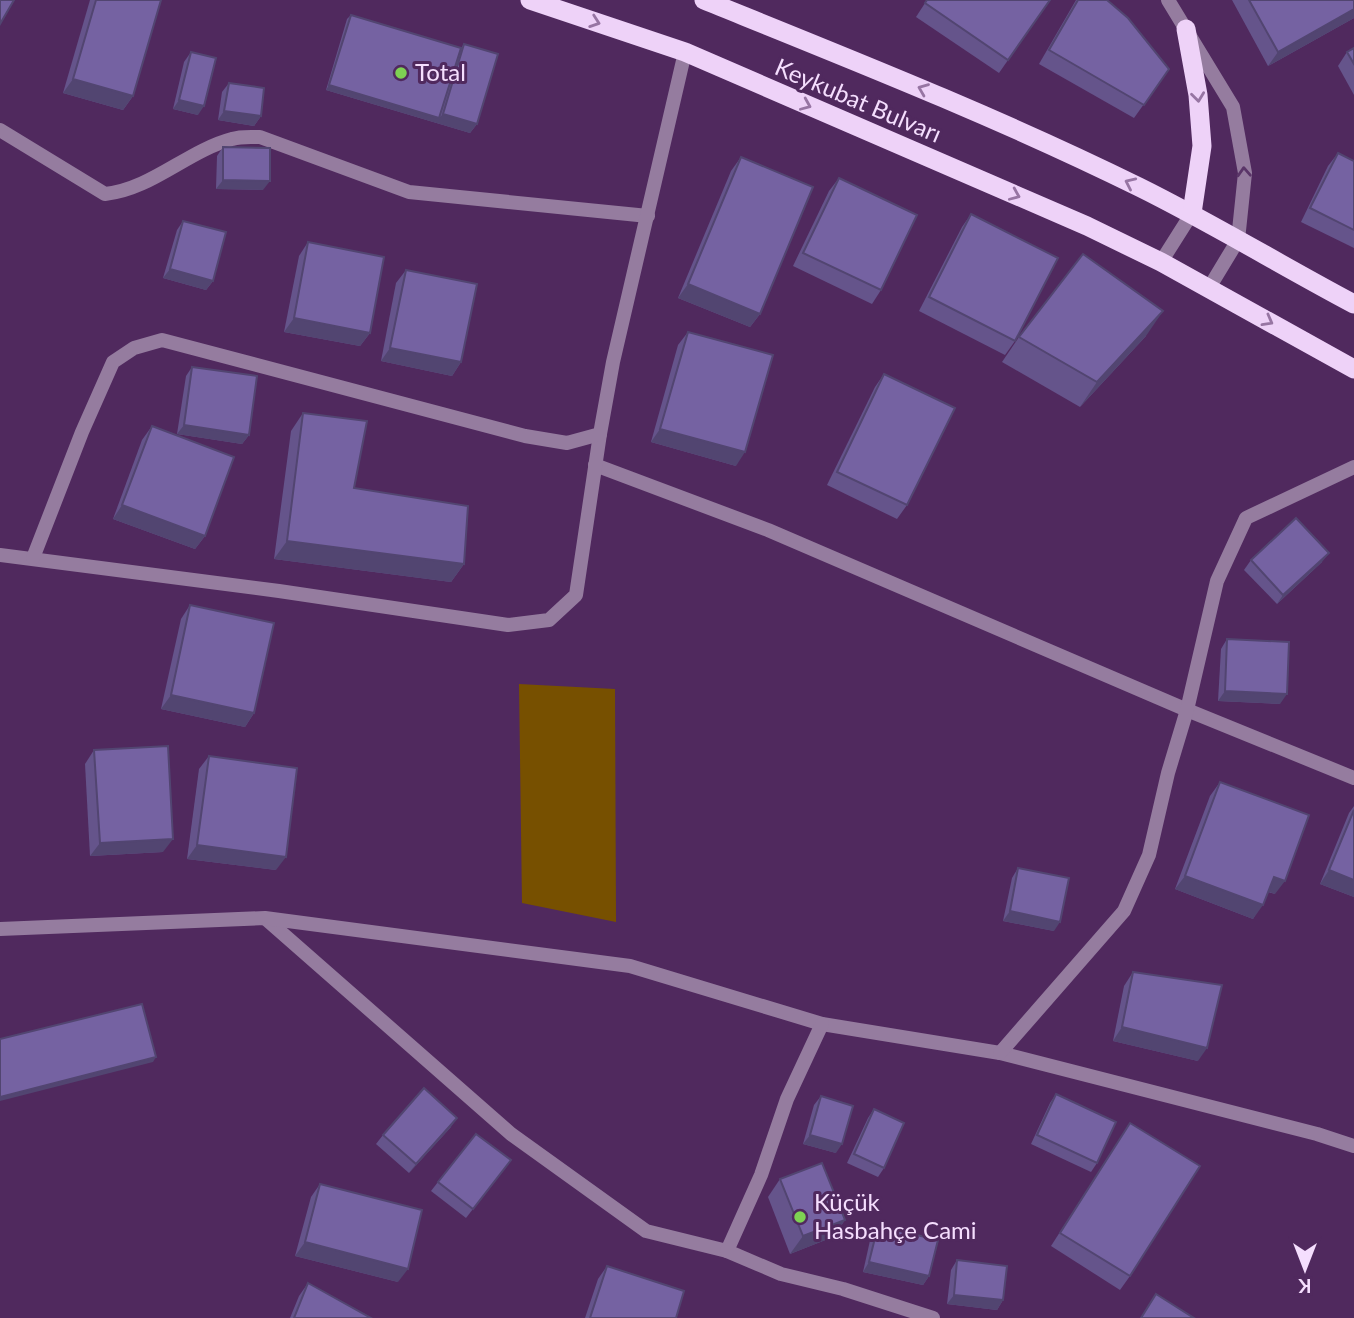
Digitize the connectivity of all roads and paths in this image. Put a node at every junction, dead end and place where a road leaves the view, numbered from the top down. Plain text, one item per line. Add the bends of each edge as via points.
1 (530, 0) edge
2 (704, 0) edge
3 (1168, 0) edge
4 (1186, 30) junction
5 (685, 52) junction
6 (0, 130) edge
7 (1192, 213) junction
8 (648, 216) junction
9 (1238, 240) junction
10 (1161, 262) junction
11 (1209, 288) junction
12 (1354, 304) edge
13 (1354, 369) edge
14 (600, 434) junction
15 (595, 465) junction
16 (1354, 467) edge
17 (0, 555) edge
18 (33, 558) junction
19 (1187, 710) junction
20 (1354, 778) edge
21 (265, 918) junction
22 (0, 929) edge
23 (822, 1024) junction
24 (1000, 1053) junction
25 (1354, 1146) edge
26 (727, 1251) junction
27 (933, 1318) edge

1 -> 5 highway, Keykubat Bulvarı
7 -> 2 highway, Keykubat Bulvarı via 955,102
3 - 4 street
4 -> 7 highway via 1202,146
9 -> 4 street via 1245,173 1233,107
5 - 8 street
5 -> 10 highway, Keykubat Bulvarı
6 - 8 street via 105,194 151,180 234,138 260,137 409,192
7 - 9 highway, Keykubat Bulvarı
7 - 10 street
8 - 14 street
9 - 11 street
9 - 12 highway
10 - 11 highway, Keykubat Bulvarı
11 -> 13 highway
14 - 15 street
14 - 18 street via 567,443 525,436 162,340 134,348 113,362
15 - 18 street via 576,595 549,620 508,625
15 - 19 street via 768,530
16 - 19 street via 1246,518 1217,581
17 - 18 street
19 - 20 street
19 - 24 street via 1149,855 1124,911
21 - 22 street
21 - 23 street via 630,966
21 - 26 street via 511,1134 646,1231
23 - 24 street
23 - 26 street via 787,1098 761,1175
24 - 25 street
26 - 27 street via 781,1274

